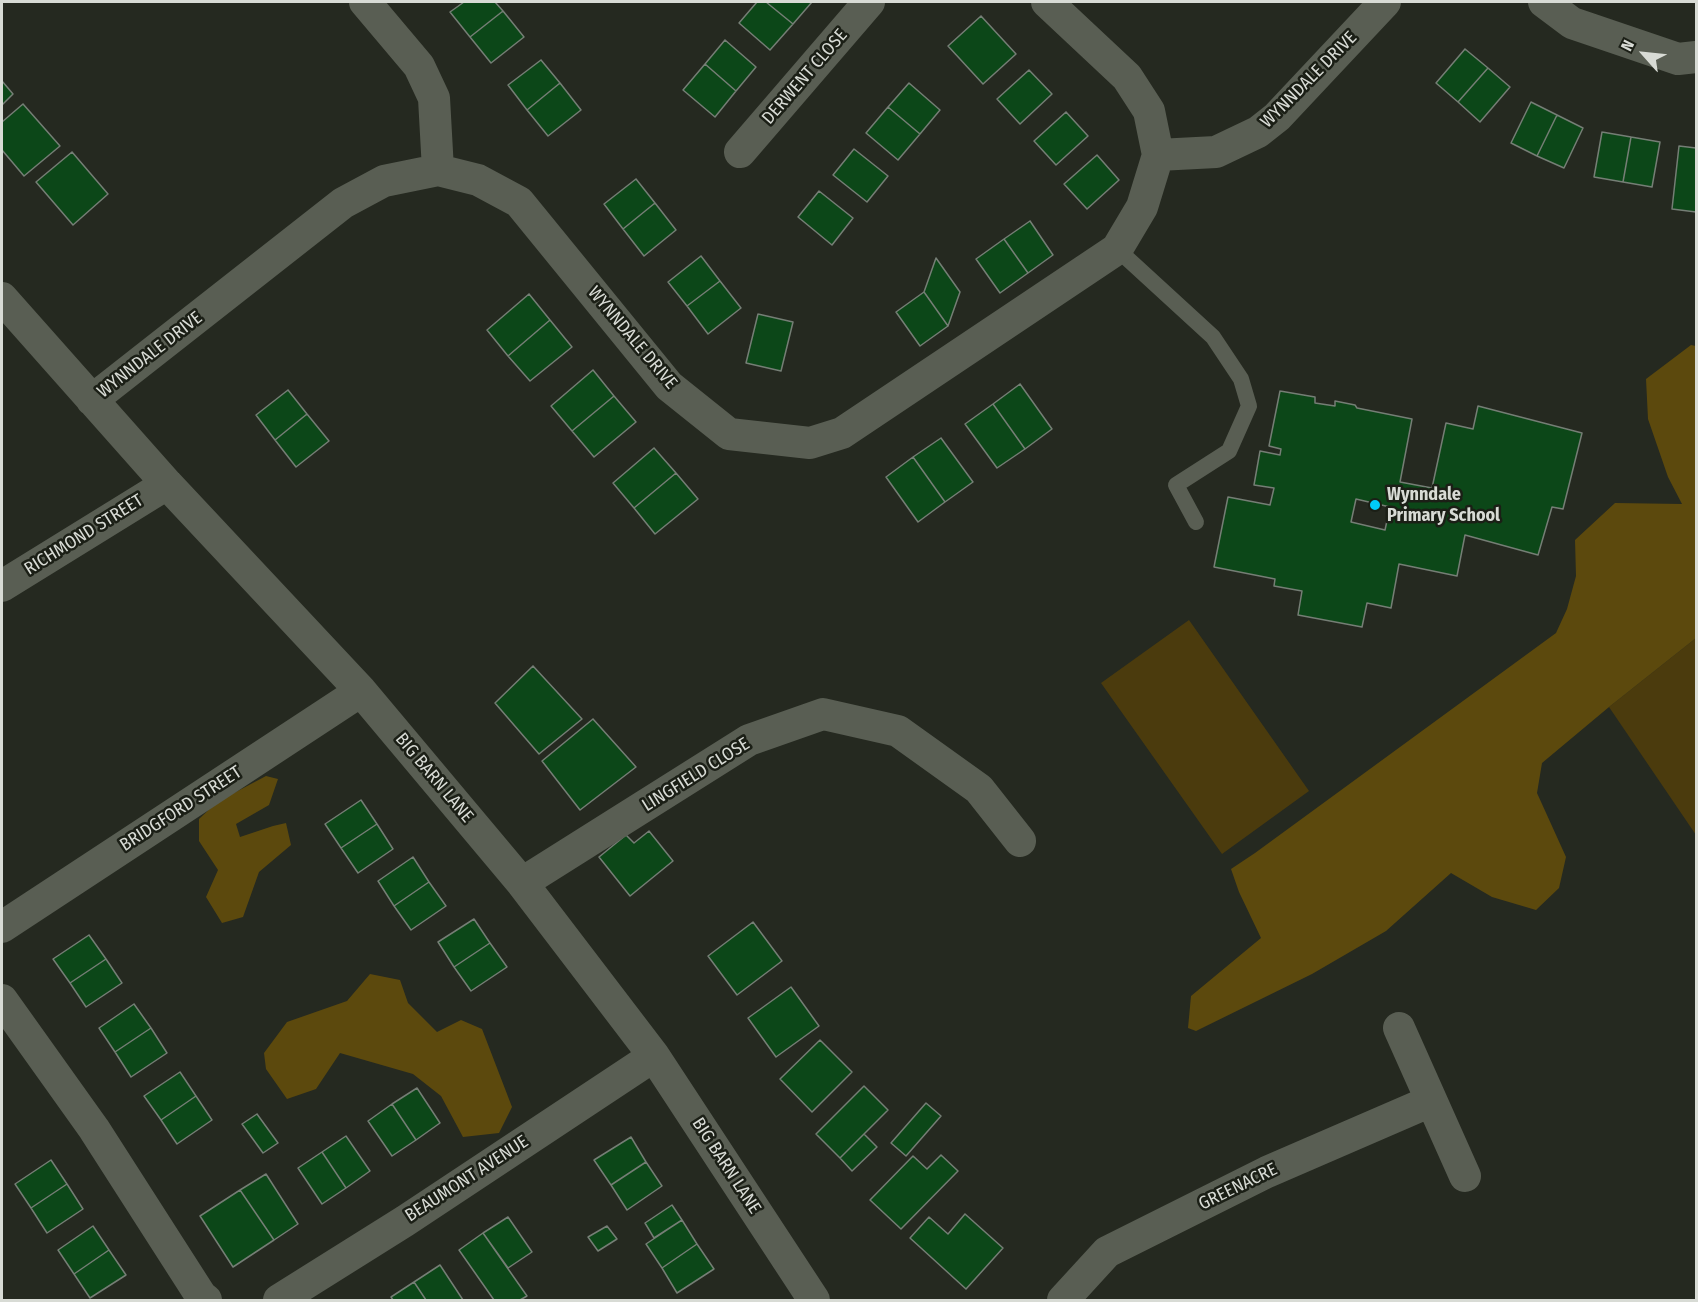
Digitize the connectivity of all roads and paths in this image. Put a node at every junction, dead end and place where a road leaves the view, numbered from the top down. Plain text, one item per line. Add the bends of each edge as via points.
1 (365, 2) edge
2 (869, 2) edge
3 (1047, 2) edge
4 (1385, 2) edge
5 (1544, 2) edge
6 (1696, 57) edge
7 (740, 152) dead end
8 (1158, 155) junction
9 (438, 170) junction
10 (1117, 249) junction
11 (2, 298) edge
12 (92, 400) junction
13 (167, 484) junction
14 (1197, 522) dead end
15 (2, 586) edge
16 (361, 691) junction
17 (1020, 841) dead end
18 (522, 883) junction
19 (2, 927) edge
20 (2, 999) edge
21 (1399, 1028) dead end
22 (654, 1056) junction
23 (1431, 1101) junction
24 (1465, 1176) dead end
25 (206, 1300) edge
26 (279, 1300) edge
27 (814, 1300) edge
28 (1063, 1300) edge

1 - 9 street via 419,66 434,98
2 - 7 street, DERWENT CLOSE
3 - 8 street via 1127,77 1149,111
4 - 8 street, WYNNDALE DRIVE via 1277,117 1258,132 1216,152
5 - 6 street via 1572,23 1678,59
8 - 10 street, WYNNDALE DRIVE via 1142,207
9 - 10 street, WYNNDALE DRIVE via 478,180 519,202 669,386 729,434 810,443 842,433
9 - 12 street, WYNNDALE DRIVE via 384,181 343,203
10 - 14 lane via 1213,337 1241,379 1249,406 1229,451 1176,484
11 - 12 street, BIG BARN LANE
12 - 13 street, BIG BARN LANE
13 - 15 street, RICHMOND STREET
13 - 16 street, BIG BARN LANE
16 - 18 street, BIG BARN LANE
16 - 19 street, BRIDGFORD STREET
17 - 18 street, LINGFIELD CLOSE via 979,789 898,731 823,714 749,740
18 - 22 street, BIG BARN LANE
20 - 25 street via 94,1129
21 - 23 street
22 - 26 street, BEAUMONT AVENUE
22 - 27 street, BIG BARN LANE
23 - 24 street
23 - 28 street, GREENACRE via 1267,1172 1107,1252

